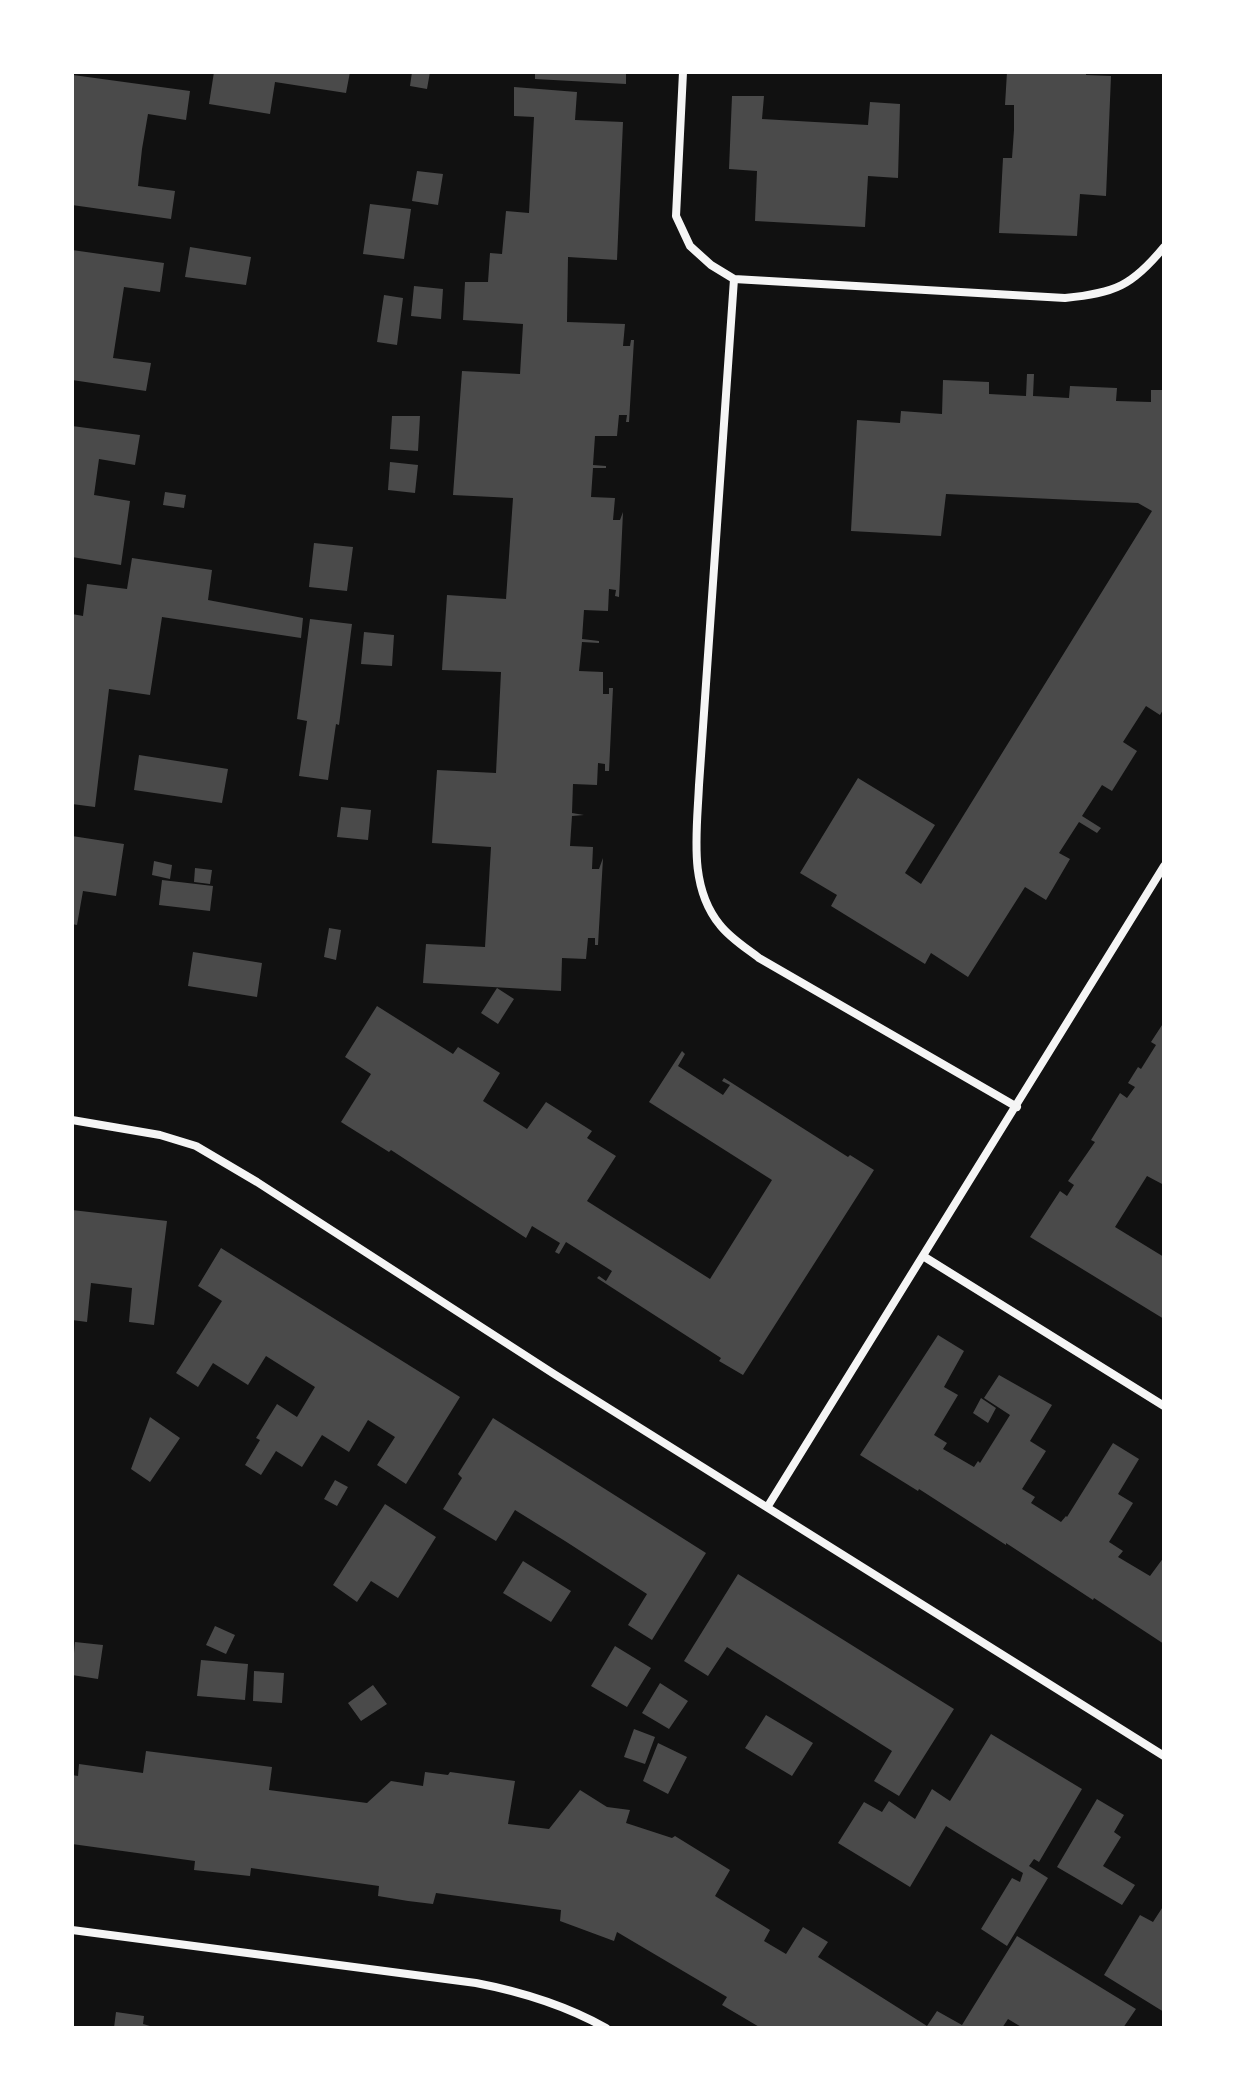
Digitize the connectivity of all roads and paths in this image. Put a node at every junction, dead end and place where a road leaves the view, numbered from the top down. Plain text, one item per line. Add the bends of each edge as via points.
1 (683, 72) edge
2 (1164, 247) edge
3 (734, 279) junction
4 (1164, 866) edge
5 (1017, 1107) junction
6 (72, 1120) edge
7 (923, 1256) junction
8 (1164, 1406) edge
9 (768, 1506) junction
10 (1164, 1756) edge
11 (72, 1930) edge
12 (606, 2028) edge

1 - 3 street via 676,216 690,246
2 - 3 street via 1127,283 1065,298
3 - 5 street via 699,785 697,850 704,899 722,928 759,958
4 - 5 street
5 - 7 street
6 - 9 street via 196,1146
7 - 8 street
7 - 9 street
9 - 10 street
11 - 12 street via 520,1991

